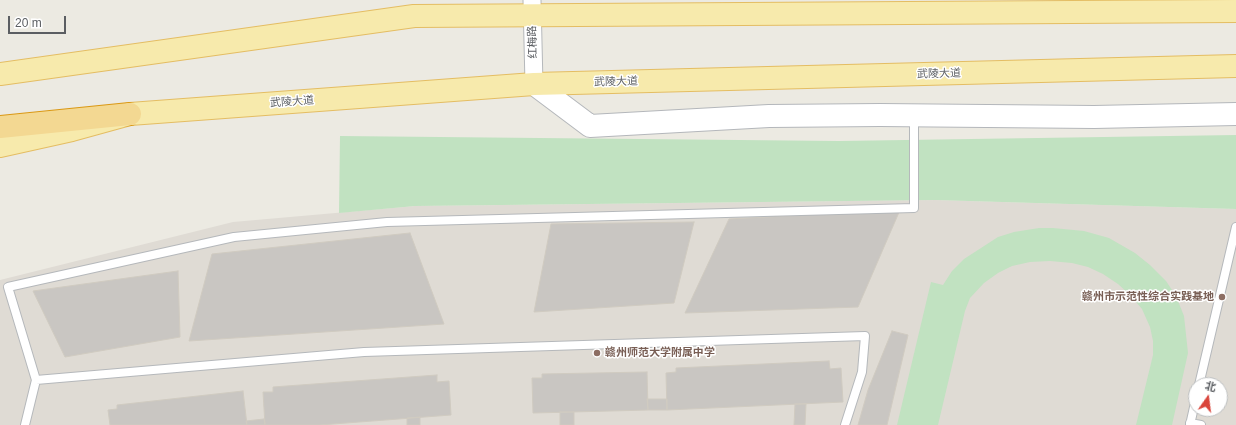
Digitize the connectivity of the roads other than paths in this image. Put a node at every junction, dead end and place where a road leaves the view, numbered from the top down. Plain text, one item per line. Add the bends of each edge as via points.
1 (1228, 7) edge
2 (532, 8) edge
3 (1236, 66) edge
4 (0, 74) edge
5 (534, 84) junction
6 (130, 114) junction
7 (1236, 114) edge
8 (914, 115) junction
9 (0, 127) edge
10 (0, 146) edge
11 (1236, 227) edge
12 (1201, 377) edge
13 (36, 380) junction
14 (1190, 424) edge
15 (25, 425) edge
16 (845, 425) edge
17 (1201, 425) edge

1 - 2 main road
2 - 4 main road via 414,16
2 - 5 street, 红梅路
3 - 5 main road, 武陵大道
5 - 6 main road, 武陵大道
5 - 8 street via 590,126 769,116
6 - 9 highway
6 - 10 main road, 武陵大道
7 - 8 street via 1094,117
8 - 13 lane via 914,208 387,222 234,237 8,287
11 - 12 lane
13 - 15 lane
13 - 16 lane via 364,352 865,336 862,372
14 - 17 lane

